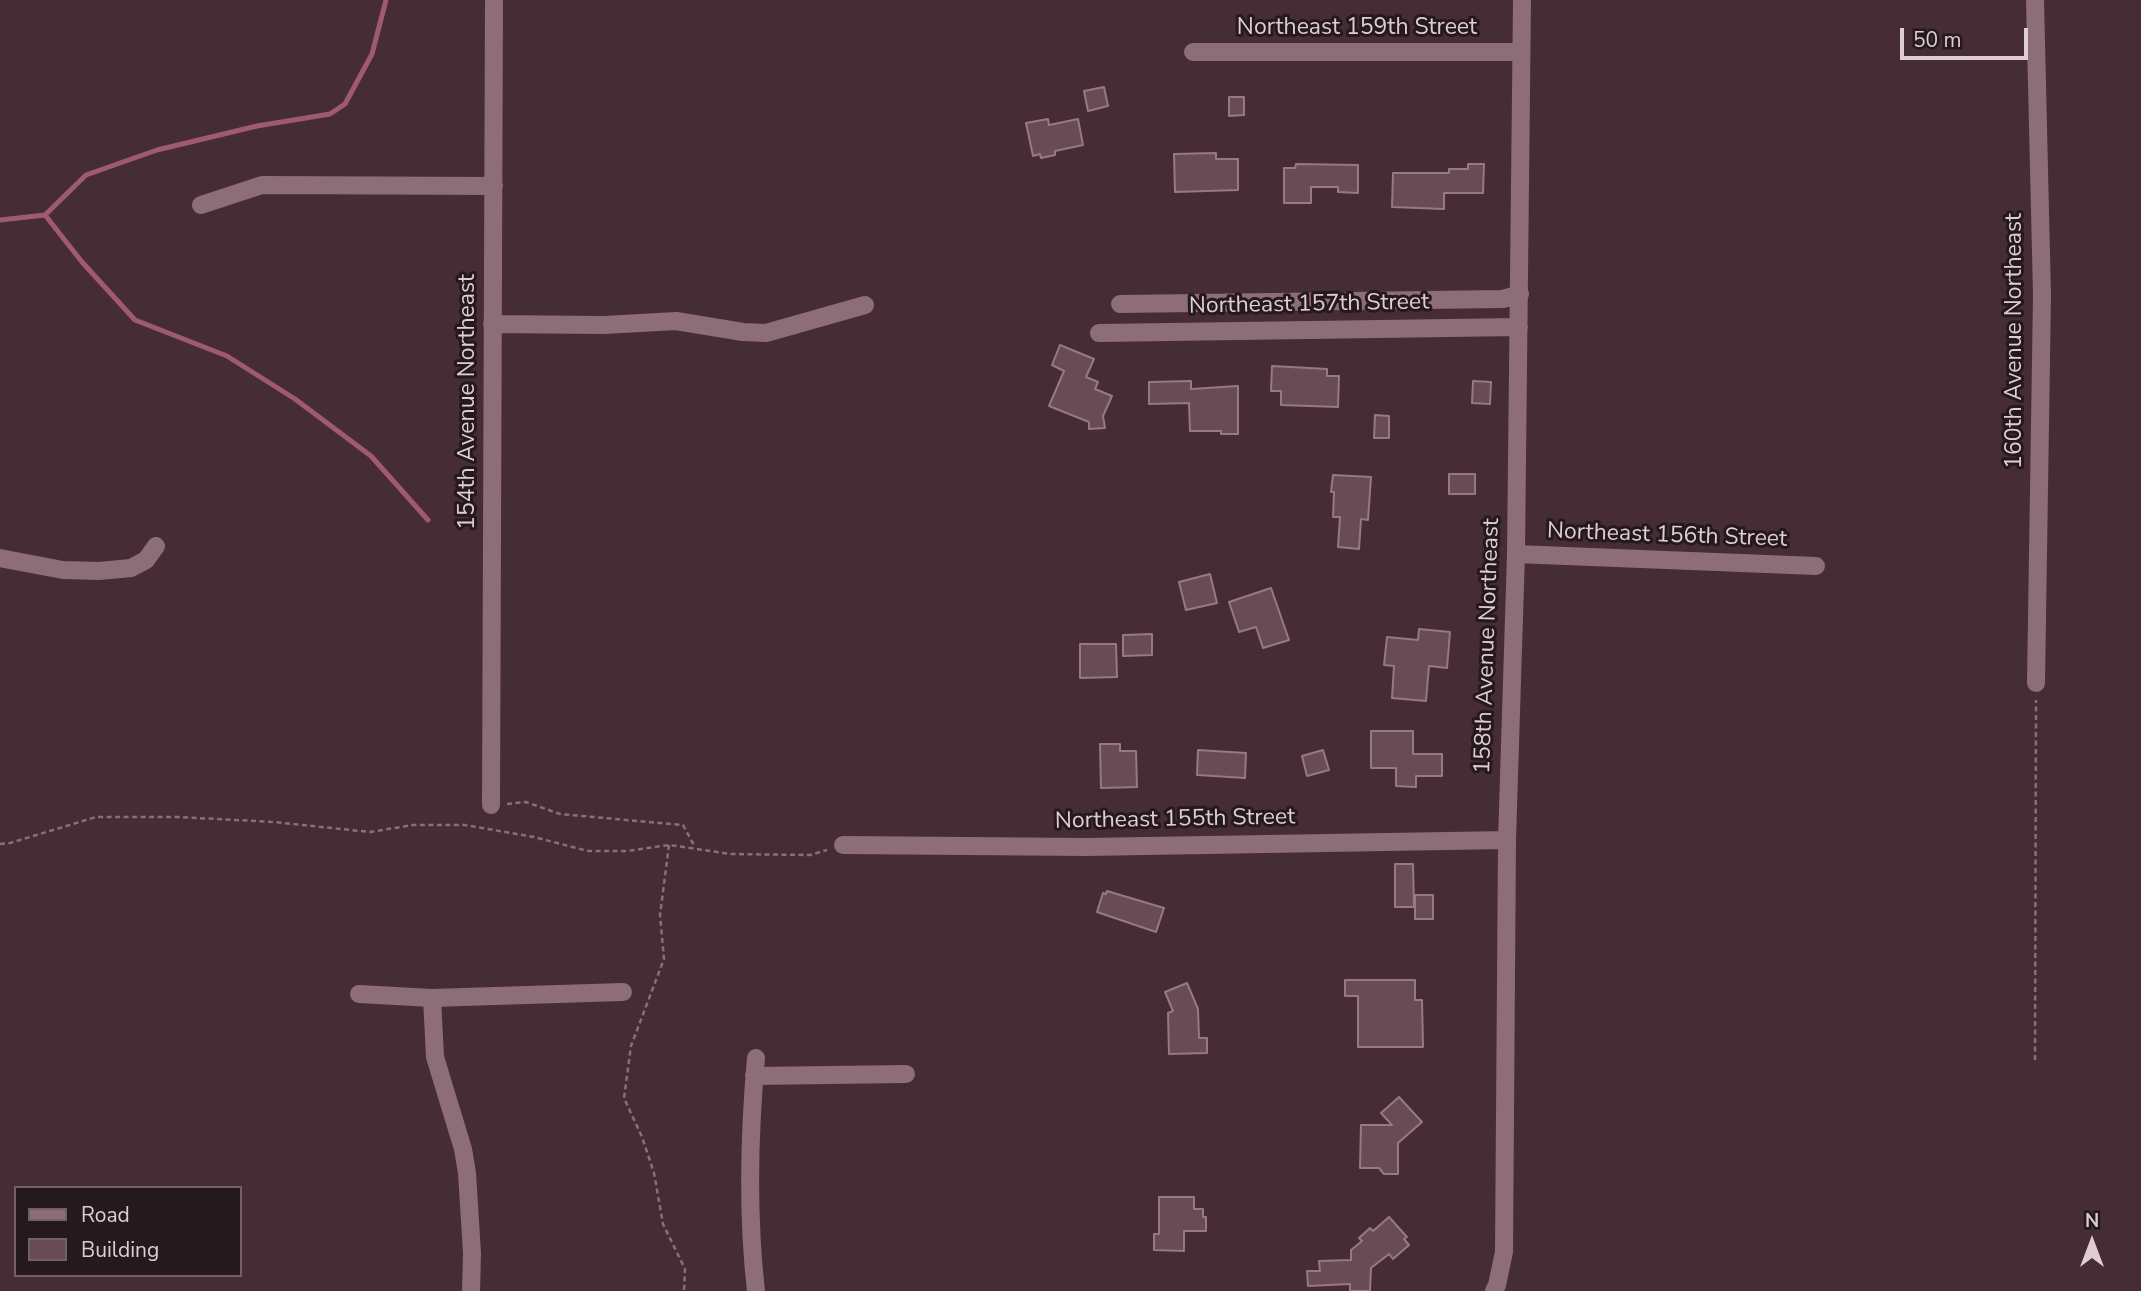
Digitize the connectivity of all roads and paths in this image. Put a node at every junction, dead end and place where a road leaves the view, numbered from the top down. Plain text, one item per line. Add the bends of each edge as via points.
1 (494, 0) edge
2 (1522, 0) edge
3 (2035, 0) edge
4 (1193, 52) dead end
5 (1521, 52) junction
6 (494, 186) junction
7 (201, 205) dead end
8 (1520, 294) junction
9 (1120, 303) dead end
10 (865, 305) dead end
11 (492, 324) junction
12 (1519, 327) junction
13 (1099, 333) dead end
14 (156, 546) dead end
15 (1516, 554) junction
16 (0, 558) edge
17 (1816, 566) dead end
18 (2036, 683) joint
19 (491, 805) joint
20 (1507, 841) junction
21 (0, 844) edge
22 (669, 845) junction
23 (843, 845) joint
24 (695, 849) junction
25 (623, 992) dead end
26 (359, 994) dead end
27 (432, 998) junction
28 (2035, 1060) dead end
29 (906, 1074) dead end
30 (471, 1291) edge
31 (684, 1291) edge
32 (755, 1291) edge
33 (1494, 1291) edge

1 - 6 street, 154th Avenue Northeast
2 - 5 street, 158th Avenue Northeast
3 - 18 street, 160th Avenue Northeast via 2042,295
4 - 5 street, Northeast 159th Street
5 - 8 street, 158th Avenue Northeast
6 - 7 street via 262,185
6 - 11 street, 154th Avenue Northeast
8 - 9 street via 1503,299
8 - 12 street, 158th Avenue Northeast
10 - 11 street via 766,333 676,321
11 - 19 street, 154th Avenue Northeast
12 - 13 street, Northeast 157th Street
12 - 15 street, 158th Avenue Northeast
14 - 16 street via 146,560 131,568 99,571 63,570
15 - 17 street, Northeast 156th Street
15 - 20 street, 158th Avenue Northeast
18 - 28 path
19 - 24 path via 526,802 560,814 683,825
20 - 23 street, Northeast 155th Street
20 - 33 street, 158th Avenue Northeast via 1504,1252
21 - 22 path via 96,817 178,817 370,832 413,825 465,825 534,836 588,851
22 - 24 path
22 - 31 path via 660,915 664,959 631,1046 624,1098 654,1173 663,1224 685,1269
23 - 24 path via 810,855
25 - 27 street
26 - 27 street
27 - 30 street via 435,1057 467,1173
29 - 32 street via 755,1067 749,1164

